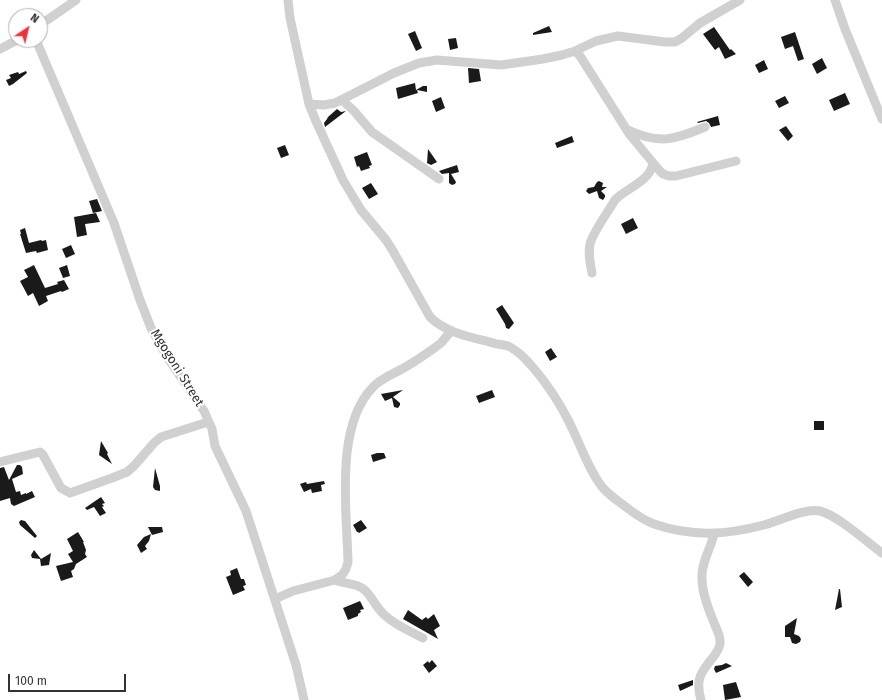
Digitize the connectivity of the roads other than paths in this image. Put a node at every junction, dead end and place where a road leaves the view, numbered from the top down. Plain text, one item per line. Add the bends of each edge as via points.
1 (76, 0) edge
2 (288, 0) edge
3 (740, 0) edge
4 (835, 0) edge
5 (48, 19) edge
6 (39, 48) edge
7 (575, 51) junction
8 (342, 100) junction
9 (309, 104) junction
10 (882, 119) edge
11 (704, 127) dead end
12 (625, 129) junction
13 (736, 161) dead end
14 (653, 163) junction
15 (438, 180) dead end
16 (592, 272) dead end
17 (451, 331) junction
18 (208, 422) junction
19 (0, 462) edge
20 (714, 534) junction
21 (882, 553) edge
22 (335, 580) junction
23 (275, 598) junction
24 (423, 638) dead end
25 (302, 699) edge
26 (701, 700) edge

1 - 5 street
2 - 9 street
3 - 7 street via 704,20 675,42 618,36 596,41
4 - 10 street
6 - 18 street, Mgogoni Street via 114,223 151,328 167,357 204,411
7 - 8 street via 501,65 428,60 394,73
7 - 12 street
8 - 9 street via 324,105
8 - 15 street via 372,132
9 - 17 street via 343,180 361,210 386,240 430,317
11 - 12 street via 671,139 660,140 643,137
12 - 14 street
13 - 14 street via 676,176 663,174
14 - 16 street via 645,178 615,200 593,237 589,256
17 - 20 street via 506,345 526,360 560,406 596,478 603,488 623,505 644,520 656,524 684,532
17 - 22 street via 433,349 375,385 360,405 347,452 344,482 348,562 342,575
18 - 19 street via 161,437 126,472 70,493 61,488 40,452
18 - 23 street, Mgogoni Street via 215,446 246,511
20 - 21 street via 764,525 809,511 820,511 840,522
20 - 26 street via 703,566 702,580 720,643 716,654 699,678
22 - 23 street
22 - 24 street via 363,589 386,616
23 - 25 street, Mgogoni Street via 296,665

